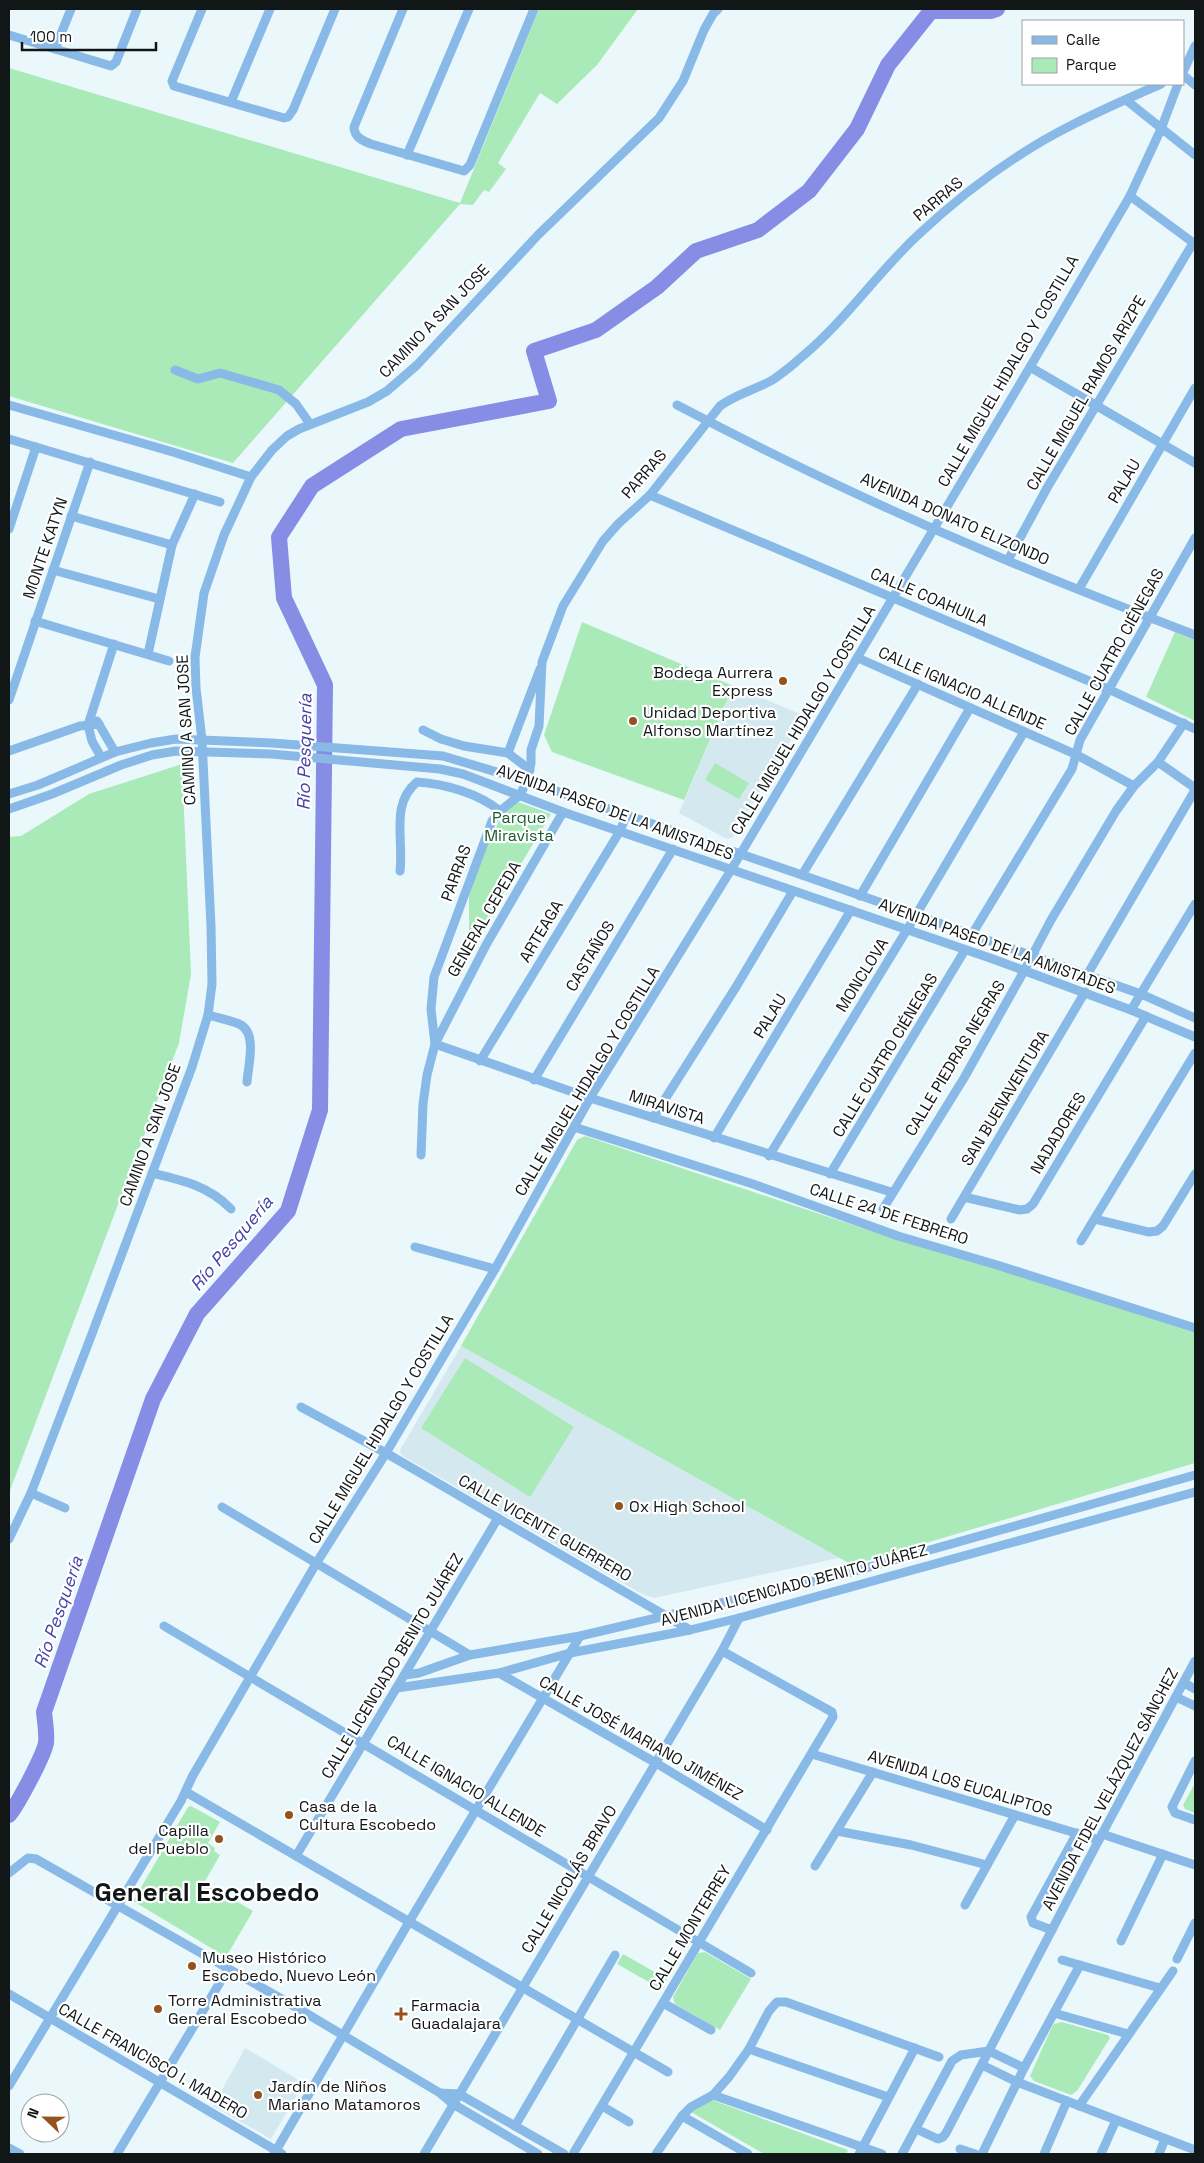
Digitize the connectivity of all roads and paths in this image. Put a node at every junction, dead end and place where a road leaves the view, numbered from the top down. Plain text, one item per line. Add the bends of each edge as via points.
1 (71, 9) edge
2 (137, 9) edge
3 (202, 9) edge
4 (270, 9) edge
5 (336, 9) edge
6 (403, 9) edge
7 (469, 9) edge
8 (534, 9) edge
9 (718, 9) edge
10 (9, 35) edge
11 (1195, 46) edge
12 (55, 49) junction
13 (1184, 72) edge
14 (1184, 75) edge
15 (1159, 85) edge
16 (1178, 85) edge
17 (1195, 85) edge
18 (1126, 100) junction
19 (231, 102) junction
20 (1161, 129) junction
21 (1195, 154) edge
22 (407, 155) junction
23 (1130, 196) junction
24 (1194, 244) edge
25 (1030, 367) junction
26 (175, 370) dead end
27 (1195, 388) edge
28 (9, 404) edge
29 (677, 405) dead end
30 (1096, 406) junction
31 (707, 421) junction
32 (310, 424) junction
33 (9, 439) edge
34 (1162, 445) junction
35 (36, 447) junction
36 (90, 462) junction
37 (1195, 463) edge
38 (251, 477) junction
39 (195, 494) junction
40 (650, 495) junction
41 (220, 502) dead end
42 (71, 516) junction
43 (9, 529) edge
44 (934, 529) junction
45 (1195, 538) edge
46 (172, 546) junction
47 (1008, 560) junction
48 (53, 570) junction
49 (1079, 589) junction
50 (893, 598) junction
51 (159, 599) junction
52 (1149, 617) junction
53 (35, 621) junction
54 (1195, 635) edge
55 (114, 644) junction
56 (148, 654) junction
57 (858, 658) junction
58 (169, 660) dead end
59 (542, 662) junction
60 (918, 684) junction
61 (1108, 689) junction
62 (9, 700) edge
63 (970, 708) junction
64 (91, 712) junction
65 (1184, 723) junction
66 (99, 724) junction
67 (88, 725) junction
68 (1195, 729) edge
69 (423, 730) dead end
70 (1024, 732) junction
71 (202, 740) junction
72 (9, 751) edge
73 (115, 752) junction
74 (202, 752) junction
75 (508, 753) junction
76 (1077, 755) junction
77 (101, 757) junction
78 (1158, 762) junction
79 (530, 770) junction
80 (527, 781) junction
81 (1134, 786) junction
82 (1195, 789) edge
83 (9, 794) edge
84 (520, 795) junction
85 (9, 809) edge
86 (500, 811) junction
87 (563, 812) junction
88 (626, 816) junction
89 (620, 831) junction
90 (673, 849) junction
91 (740, 854) junction
92 (731, 870) junction
93 (400, 871) dead end
94 (802, 875) junction
95 (793, 891) junction
96 (860, 896) junction
97 (1195, 904) edge
98 (851, 910) junction
99 (916, 916) junction
100 (907, 930) junction
101 (971, 936) junction
102 (965, 950) junction
103 (1033, 956) junction
104 (1024, 971) junction
105 (1087, 975) junction
106 (1085, 992) junction
107 (1141, 994) junction
108 (1131, 1010) junction
109 (208, 1016) junction
110 (1146, 1016) junction
111 (1195, 1018) edge
112 (1195, 1037) edge
113 (435, 1044) junction
114 (1195, 1053) edge
115 (480, 1061) junction
116 (534, 1080) junction
117 (247, 1082) dead end
118 (590, 1098) junction
119 (653, 1118) junction
120 (574, 1127) junction
121 (714, 1138) junction
122 (421, 1155) dead end
123 (769, 1156) junction
124 (152, 1174) junction
125 (830, 1174) junction
126 (1195, 1174) edge
127 (891, 1192) junction
128 (964, 1197) junction
129 (231, 1209) dead end
130 (883, 1209) dead end
131 (951, 1219) dead end
132 (1095, 1219) junction
133 (1081, 1242) dead end
134 (415, 1247) dead end
135 (496, 1269) junction
136 (1195, 1328) edge
137 (301, 1407) dead end
138 (386, 1453) junction
139 (1195, 1475) edge
140 (1173, 1482) junction
141 (31, 1492) junction
142 (1195, 1492) edge
143 (1179, 1496) junction
144 (222, 1507) dead end
145 (65, 1508) dead end
146 (498, 1518) junction
147 (9, 1539) edge
148 (317, 1562) junction
149 (665, 1615) junction
150 (739, 1618) junction
151 (164, 1626) dead end
152 (690, 1630) junction
153 (431, 1631) junction
154 (580, 1636) junction
155 (722, 1651) junction
156 (570, 1653) junction
157 (470, 1655) junction
158 (1195, 1662) edge
159 (500, 1673) junction
160 (404, 1675) junction
161 (250, 1676) junction
162 (1184, 1683) junction
163 (397, 1688) junction
164 (1195, 1689) edge
165 (1176, 1697) junction
166 (543, 1698) junction
167 (1195, 1706) edge
168 (363, 1742) junction
169 (812, 1754) junction
170 (1195, 1761) edge
171 (656, 1763) junction
172 (873, 1772) junction
173 (186, 1792) junction
174 (477, 1809) junction
175 (1015, 1815) junction
176 (1195, 1820) edge
177 (767, 1830) junction
178 (837, 1831) junction
179 (1077, 1833) junction
180 (1100, 1837) junction
181 (1163, 1854) junction
182 (296, 1856) junction
183 (987, 1865) junction
184 (1195, 1865) edge
185 (816, 1866) dead end
186 (9, 1873) edge
187 (587, 1876) junction
188 (118, 1905) junction
189 (965, 1905) dead end
190 (409, 1922) junction
191 (1195, 1923) edge
192 (1052, 1930) junction
193 (1121, 1941) dead end
194 (699, 1942) junction
195 (615, 1954) dead end
196 (1177, 1959) dead end
197 (1062, 1960) dead end
198 (1080, 1965) junction
199 (228, 1969) junction
200 (1173, 1971) dead end
201 (751, 1973) dead end
202 (522, 1988) junction
203 (1160, 1988) junction
204 (9, 1994) edge
205 (663, 2003) junction
206 (1054, 2013) junction
207 (50, 2019) junction
208 (577, 2020) junction
209 (711, 2030) dead end
210 (1128, 2034) junction
211 (343, 2035) junction
212 (914, 2048) junction
213 (749, 2049) junction
214 (989, 2051) junction
215 (633, 2053) junction
216 (939, 2056) dead end
217 (982, 2065) junction
218 (1024, 2068) junction
219 (668, 2072) dead end
220 (1017, 2082) junction
221 (160, 2083) junction
222 (9, 2086) edge
223 (440, 2093) junction
224 (459, 2094) junction
225 (713, 2095) junction
226 (888, 2097) junction
227 (1067, 2101) junction
228 (453, 2104) junction
229 (602, 2106) junction
230 (1079, 2106) junction
231 (682, 2116) junction
232 (1116, 2120) junction
233 (629, 2122) dead end
234 (515, 2126) junction
235 (916, 2129) junction
236 (1165, 2138) junction
237 (9, 2148) edge
238 (960, 2149) dead end
239 (861, 2150) edge
240 (1195, 2150) edge
241 (278, 2153) edge
242 (20, 2154) edge
243 (117, 2154) edge
244 (424, 2154) edge
245 (538, 2154) edge
246 (564, 2154) edge
247 (573, 2154) edge
248 (656, 2154) edge
249 (748, 2154) edge
250 (882, 2154) edge
251 (902, 2154) edge
252 (975, 2154) edge
253 (982, 2154) edge
254 (1044, 2154) edge
255 (1101, 2154) edge
256 (1159, 2154) edge

1 - 12 street
2 - 12 street via 116,62 111,66
3 - 19 street via 173,84
4 - 19 street
5 - 19 street via 288,117
6 - 22 street via 354,127 356,136 371,144
7 - 22 street
8 - 22 street via 467,169 460,170
9 - 32 street, CAMINO A SAN JOSE via 704,30 683,81 659,118 538,235 417,365 387,391 368,402
10 - 12 street
11 - 13 street
14 - 17 street
15 - 18 street, PARRAS
16 - 20 street, CALLE MIGUEL HIDALGO Y COSTILLA
18 - 20 street
18 - 31 street, PARRAS via 1042,140 992,174 918,235 798,361 774,379 734,395
20 - 21 street
20 - 23 street, CALLE MIGUEL HIDALGO Y COSTILLA
23 - 24 street
23 - 25 street, CALLE MIGUEL HIDALGO Y COSTILLA
24 - 30 street, CALLE MIGUEL RAMOS ARIZPE
25 - 30 street
25 - 44 street, CALLE MIGUEL HIDALGO Y COSTILLA
26 - 32 street via 198,379 220,374 279,390 296,404
27 - 34 street, PALAU
28 - 38 street
29 - 31 street, AVENIDA DONATO ELIZONDO
30 - 34 street
30 - 47 street, CALLE MIGUEL RAMOS ARIZPE
31 - 40 street, PARRAS
31 - 44 street, AVENIDA DONATO ELIZONDO
32 - 38 street, CAMINO A SAN JOSE via 287,436
33 - 35 street
34 - 37 street
34 - 49 street, PALAU
35 - 36 street
35 - 43 street
36 - 39 street
36 - 42 street, MONTE KATYN
38 - 71 street, CAMINO A SAN JOSE via 224,534 204,593 195,657
39 - 41 street
39 - 46 street
40 - 50 street, CALLE COAHUILA
40 - 59 street, PARRAS via 610,532 590,560 563,606
42 - 46 street
42 - 48 street, MONTE KATYN
44 - 47 street, AVENIDA DONATO ELIZONDO
44 - 50 street, CALLE MIGUEL HIDALGO Y COSTILLA
45 - 52 street, CALLE CUATRO CIÉNEGAS
46 - 51 street
47 - 49 street, AVENIDA DONATO ELIZONDO
48 - 51 street
48 - 53 street, MONTE KATYN
49 - 52 street, AVENIDA DONATO ELIZONDO
50 - 57 street, CALLE MIGUEL HIDALGO Y COSTILLA
50 - 61 street, CALLE COAHUILA
51 - 56 street
52 - 54 street, AVENIDA DONATO ELIZONDO
52 - 61 street, CALLE CUATRO CIÉNEGAS
53 - 55 street
53 - 62 street, MONTE KATYN
55 - 56 street
55 - 64 street
56 - 58 street
57 - 60 street, CALLE IGNACIO ALLENDE
57 - 91 street, CALLE MIGUEL HIDALGO Y COSTILLA
59 - 75 street
59 - 79 street, PARRAS via 539,726 530,750
60 - 63 street, CALLE IGNACIO ALLENDE
60 - 94 street
61 - 65 street, CALLE COAHUILA
61 - 76 street, CALLE CUATRO CIÉNEGAS via 1080,740
63 - 70 street, CALLE IGNACIO ALLENDE
63 - 96 street
64 - 66 street
64 - 67 street
65 - 68 street, CALLE COAHUILA
65 - 78 street, CALLE PIEDRAS NEGRAS
66 - 67 street
66 - 73 street
67 - 72 street
67 - 77 street
69 - 75 street via 464,746
70 - 76 street, CALLE IGNACIO ALLENDE
70 - 99 street, MONCLOVA
71 - 73 street, AVENIDA PASEO DE LA AMISTADES via 151,743
71 - 74 street, CAMINO A SAN JOSE
71 - 80 street, AVENIDA PASEO DE LA AMISTADES via 443,756
73 - 77 street, AVENIDA PASEO DE LA AMISTADES
74 - 84 street, AVENIDA PASEO DE LA AMISTADES via 414,765 463,774
74 - 85 street, AVENIDA PASEO DE LA AMISTADES via 176,751 152,755
74 - 109 street, CAMINO A SAN JOSE via 212,955
75 - 79 street
76 - 81 street, CALLE IGNACIO ALLENDE
76 - 101 street, CALLE CUATRO CIÉNEGAS via 1072,769
77 - 83 street, AVENIDA PASEO DE LA AMISTADES
78 - 81 street, CALLE PIEDRAS NEGRAS
78 - 82 street
79 - 80 street, PARRAS
80 - 84 street, PARRAS
80 - 88 street, AVENIDA PASEO DE LA AMISTADES
81 - 103 street, CALLE PIEDRAS NEGRAS via 1077,875
82 - 105 street
84 - 86 street, PARRAS
84 - 87 street, AVENIDA PASEO DE LA AMISTADES
86 - 93 street via 490,803 438,784 417,782 407,790 401,808
86 - 113 street, PARRAS via 485,836 434,977 431,1009
87 - 89 street, AVENIDA PASEO DE LA AMISTADES
87 - 113 street, GENERAL CEPEDA via 486,945
88 - 89 street, ARTEAGA
88 - 91 street, AVENIDA PASEO DE LA AMISTADES
89 - 90 street, AVENIDA PASEO DE LA AMISTADES
89 - 115 street, ARTEAGA
90 - 92 street, AVENIDA PASEO DE LA AMISTADES
90 - 116 street, CASTAÑOS
91 - 92 street, CALLE MIGUEL HIDALGO Y COSTILLA
91 - 94 street, AVENIDA PASEO DE LA AMISTADES
92 - 95 street, AVENIDA PASEO DE LA AMISTADES
92 - 118 street, CALLE MIGUEL HIDALGO Y COSTILLA
94 - 96 street, AVENIDA PASEO DE LA AMISTADES
95 - 98 street, AVENIDA PASEO DE LA AMISTADES
95 - 119 street
96 - 99 street, AVENIDA PASEO DE LA AMISTADES
97 - 107 street
98 - 100 street, AVENIDA PASEO DE LA AMISTADES
98 - 121 street, PALAU
99 - 100 street, MONCLOVA
99 - 101 street, AVENIDA PASEO DE LA AMISTADES
100 - 102 street, AVENIDA PASEO DE LA AMISTADES
100 - 123 street, MONCLOVA
101 - 103 street, AVENIDA PASEO DE LA AMISTADES
102 - 104 street, AVENIDA PASEO DE LA AMISTADES
102 - 125 street, CALLE CUATRO CIÉNEGAS
103 - 104 street, CALLE PIEDRAS NEGRAS
103 - 105 street, AVENIDA PASEO DE LA AMISTADES
104 - 106 street, AVENIDA PASEO DE LA AMISTADES
104 - 127 street, CALLE PIEDRAS NEGRAS via 964,1078
105 - 107 street, AVENIDA PASEO DE LA AMISTADES
106 - 108 street, AVENIDA PASEO DE LA AMISTADES
106 - 128 street, SAN BUENAVENTURA
107 - 108 street
107 - 111 street, AVENIDA PASEO DE LA AMISTADES
108 - 110 street, AVENIDA PASEO DE LA AMISTADES
109 - 117 street via 239,1024 248,1031
109 - 124 street, CAMINO A SAN JOSE
110 - 112 street, AVENIDA PASEO DE LA AMISTADES
110 - 128 street, NADADORES via 1033,1204 1020,1210
113 - 115 street, MIRAVISTA
113 - 122 street, PARRAS via 423,1104
114 - 132 street
115 - 116 street, MIRAVISTA
116 - 118 street, MIRAVISTA
118 - 119 street, MIRAVISTA
118 - 120 street, CALLE MIGUEL HIDALGO Y COSTILLA
119 - 121 street, MIRAVISTA
120 - 135 street, CALLE MIGUEL HIDALGO Y COSTILLA
120 - 136 street, CALLE 24 DE FEBRERO via 753,1184 898,1236
121 - 123 street, MIRAVISTA
123 - 125 street, MIRAVISTA
124 - 129 street via 195,1184
124 - 141 street, CAMINO A SAN JOSE
125 - 127 street, MIRAVISTA
126 - 132 street via 1157,1231 1149,1232
127 - 130 street, CALLE PIEDRAS NEGRAS
128 - 131 street, SAN BUENAVENTURA
132 - 133 street
134 - 135 street
135 - 138 street, CALLE MIGUEL HIDALGO Y COSTILLA
137 - 138 street, CALLE VICENTE GUERRERO
138 - 146 street, CALLE VICENTE GUERRERO
138 - 148 street, CALLE MIGUEL HIDALGO Y COSTILLA
139 - 140 street, AVENIDA LICENCIADO BENITO JUÁREZ
140 - 143 street
140 - 149 street, AVENIDA LICENCIADO BENITO JUÁREZ via 852,1572
141 - 145 street
141 - 147 street, CAMINO A SAN JOSE
142 - 143 street, AVENIDA LICENCIADO BENITO JUÁREZ
143 - 150 street, AVENIDA LICENCIADO BENITO JUÁREZ
144 - 148 street
146 - 149 street, CALLE VICENTE GUERRERO
146 - 153 street, CALLE LICENCIADO BENITO JUÁREZ
148 - 153 street
148 - 161 street, CALLE MIGUEL HIDALGO Y COSTILLA
149 - 152 street, CALLE VICENTE GUERRERO
149 - 154 street, AVENIDA LICENCIADO BENITO JUÁREZ
150 - 152 street, AVENIDA LICENCIADO BENITO JUÁREZ
150 - 155 street, CALLE NICOLÁS BRAVO
151 - 161 street, CALLE IGNACIO ALLENDE
152 - 156 street, AVENIDA LICENCIADO BENITO JUÁREZ
153 - 157 street
153 - 160 street, CALLE LICENCIADO BENITO JUÁREZ
154 - 156 street
154 - 157 street, AVENIDA LICENCIADO BENITO JUÁREZ
155 - 169 street, CALLE MONTERREY via 832,1712 833,1717
155 - 171 street, CALLE NICOLÁS BRAVO
156 - 159 street, AVENIDA LICENCIADO BENITO JUÁREZ
156 - 166 street
157 - 160 street, AVENIDA LICENCIADO BENITO JUÁREZ
158 - 162 street, AVENIDA FIDEL VELÁZQUEZ SÁNCHEZ
159 - 163 street, AVENIDA LICENCIADO BENITO JUÁREZ
159 - 166 street, CALLE JOSÉ MARIANO JIMÉNEZ
160 - 163 street, CALLE LICENCIADO BENITO JUÁREZ
161 - 168 street, CALLE IGNACIO ALLENDE
161 - 173 street, CALLE MIGUEL HIDALGO Y COSTILLA
162 - 164 street
162 - 165 street, AVENIDA FIDEL VELÁZQUEZ SÁNCHEZ
163 - 168 street, CALLE LICENCIADO BENITO JUÁREZ
165 - 167 street
165 - 180 street, AVENIDA FIDEL VELÁZQUEZ SÁNCHEZ
166 - 171 street, CALLE JOSÉ MARIANO JIMÉNEZ
166 - 174 street
168 - 174 street, CALLE IGNACIO ALLENDE
168 - 182 street, CALLE LICENCIADO BENITO JUÁREZ
169 - 172 street, AVENIDA LOS EUCALIPTOS
169 - 177 street, CALLE MONTERREY
170 - 176 street via 1172,1809
171 - 177 street, CALLE JOSÉ MARIANO JIMÉNEZ
171 - 187 street, CALLE NICOLÁS BRAVO
172 - 175 street, AVENIDA LOS EUCALIPTOS
172 - 178 street
173 - 182 street
173 - 188 street, CALLE MIGUEL HIDALGO Y COSTILLA
174 - 187 street, CALLE IGNACIO ALLENDE
174 - 190 street
175 - 179 street, AVENIDA LOS EUCALIPTOS
175 - 183 street
177 - 194 street, CALLE MONTERREY
178 - 183 street via 911,1844
178 - 185 street
179 - 180 street, AVENIDA LOS EUCALIPTOS
179 - 192 street, AVENIDA FIDEL VELÁZQUEZ SÁNCHEZ via 1031,1917 1033,1923
180 - 181 street, AVENIDA LOS EUCALIPTOS
180 - 192 street, AVENIDA FIDEL VELÁZQUEZ SÁNCHEZ
181 - 184 street, AVENIDA LOS EUCALIPTOS
181 - 193 street
182 - 190 street
183 - 189 street
186 - 188 street via 31,1858
187 - 194 street, CALLE IGNACIO ALLENDE
187 - 202 street, CALLE NICOLÁS BRAVO
188 - 199 street
188 - 207 street, CALLE MIGUEL HIDALGO Y COSTILLA
190 - 202 street
190 - 211 street
191 - 196 street
192 - 214 street, AVENIDA FIDEL VELÁZQUEZ SÁNCHEZ
194 - 201 street, CALLE IGNACIO ALLENDE
194 - 205 street, CALLE MONTERREY
195 - 208 street
197 - 198 street
198 - 203 street
198 - 206 street
199 - 211 street
199 - 221 street
200 - 203 street
202 - 208 street
202 - 224 street, CALLE NICOLÁS BRAVO
203 - 210 street
204 - 207 street, CALLE FRANCISCO I. MADERO
205 - 209 street
205 - 215 street, CALLE MONTERREY
206 - 210 street
206 - 218 street
207 - 221 street, CALLE FRANCISCO I. MADERO
207 - 222 street, CALLE MIGUEL HIDALGO Y COSTILLA
208 - 215 street
208 - 234 street
210 - 230 street
211 - 223 street
211 - 241 street
212 - 213 street via 786,2002 777,2002
212 - 216 street
212 - 226 street
213 - 225 street
213 - 226 street
214 - 217 street, AVENIDA FIDEL VELÁZQUEZ SÁNCHEZ
214 - 218 street
214 - 235 street via 961,2055 952,2061
215 - 219 street
215 - 229 street, CALLE MONTERREY
217 - 220 street
217 - 235 street, AVENIDA FIDEL VELÁZQUEZ SÁNCHEZ via 943,2137 938,2139
218 - 220 street
220 - 227 street
220 - 253 street
221 - 241 street, CALLE FRANCISCO I. MADERO
221 - 243 street
223 - 224 street
223 - 228 street
224 - 228 street, CALLE NICOLÁS BRAVO
224 - 234 street
225 - 231 street via 690,2107
225 - 239 street
226 - 239 street
227 - 230 street
227 - 254 street
228 - 244 street, CALLE NICOLÁS BRAVO
228 - 245 street
229 - 233 street
229 - 247 street, CALLE MONTERREY
230 - 232 street
231 - 248 street
231 - 249 street
232 - 236 street
232 - 255 street
234 - 246 street
235 - 251 street
236 - 240 street
236 - 256 street
237 - 242 street
238 - 252 street
239 - 250 street

